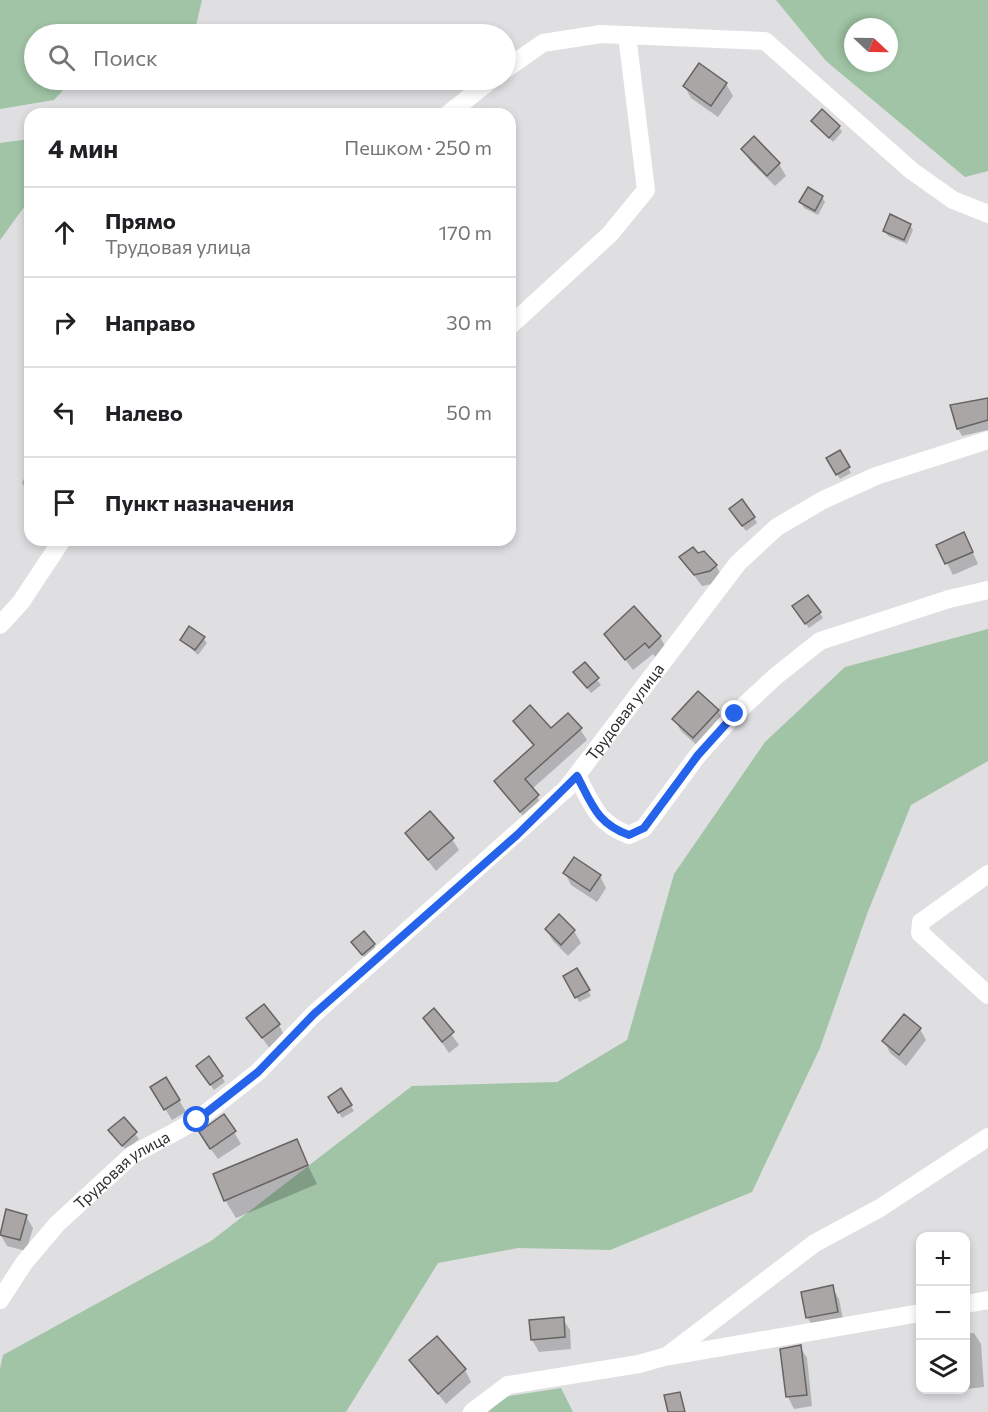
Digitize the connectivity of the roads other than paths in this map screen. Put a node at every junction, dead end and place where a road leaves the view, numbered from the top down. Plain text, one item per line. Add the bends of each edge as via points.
1 (627, 35) junction
2 (516, 62) edge
3 (478, 90) edge
4 (456, 108) edge
5 (988, 214) edge
6 (516, 320) edge
7 (988, 440) edge
8 (58, 546) edge
9 (988, 590) edge
10 (0, 625) edge
11 (577, 776) junction
12 (988, 874) edge
13 (988, 994) edge
14 (988, 1137) edge
15 (0, 1300) edge
16 (988, 1300) edge
17 (970, 1303) edge
18 (916, 1314) edge
19 (667, 1356) junction
20 (472, 1412) edge

1 - 2 street via 601,34 543,43
1 - 5 street via 765,40 912,171 953,200
1 - 6 street via 646,190 610,234
3 - 4 street
7 - 11 street, Трудовая улица via 876,476 777,526 738,563
8 - 10 street via 21,602
9 - 11 street via 949,598 820,641 735,714 698,755 644,828 629,835 611,829 597,813
11 - 15 street, Трудовая улица via 517,835 314,1014 258,1072 197,1120 132,1155 57,1224
12 - 13 street via 921,921 920,933
14 - 19 street via 880,1208 815,1243
16 - 17 street
18 - 19 street
19 - 20 street via 508,1385

